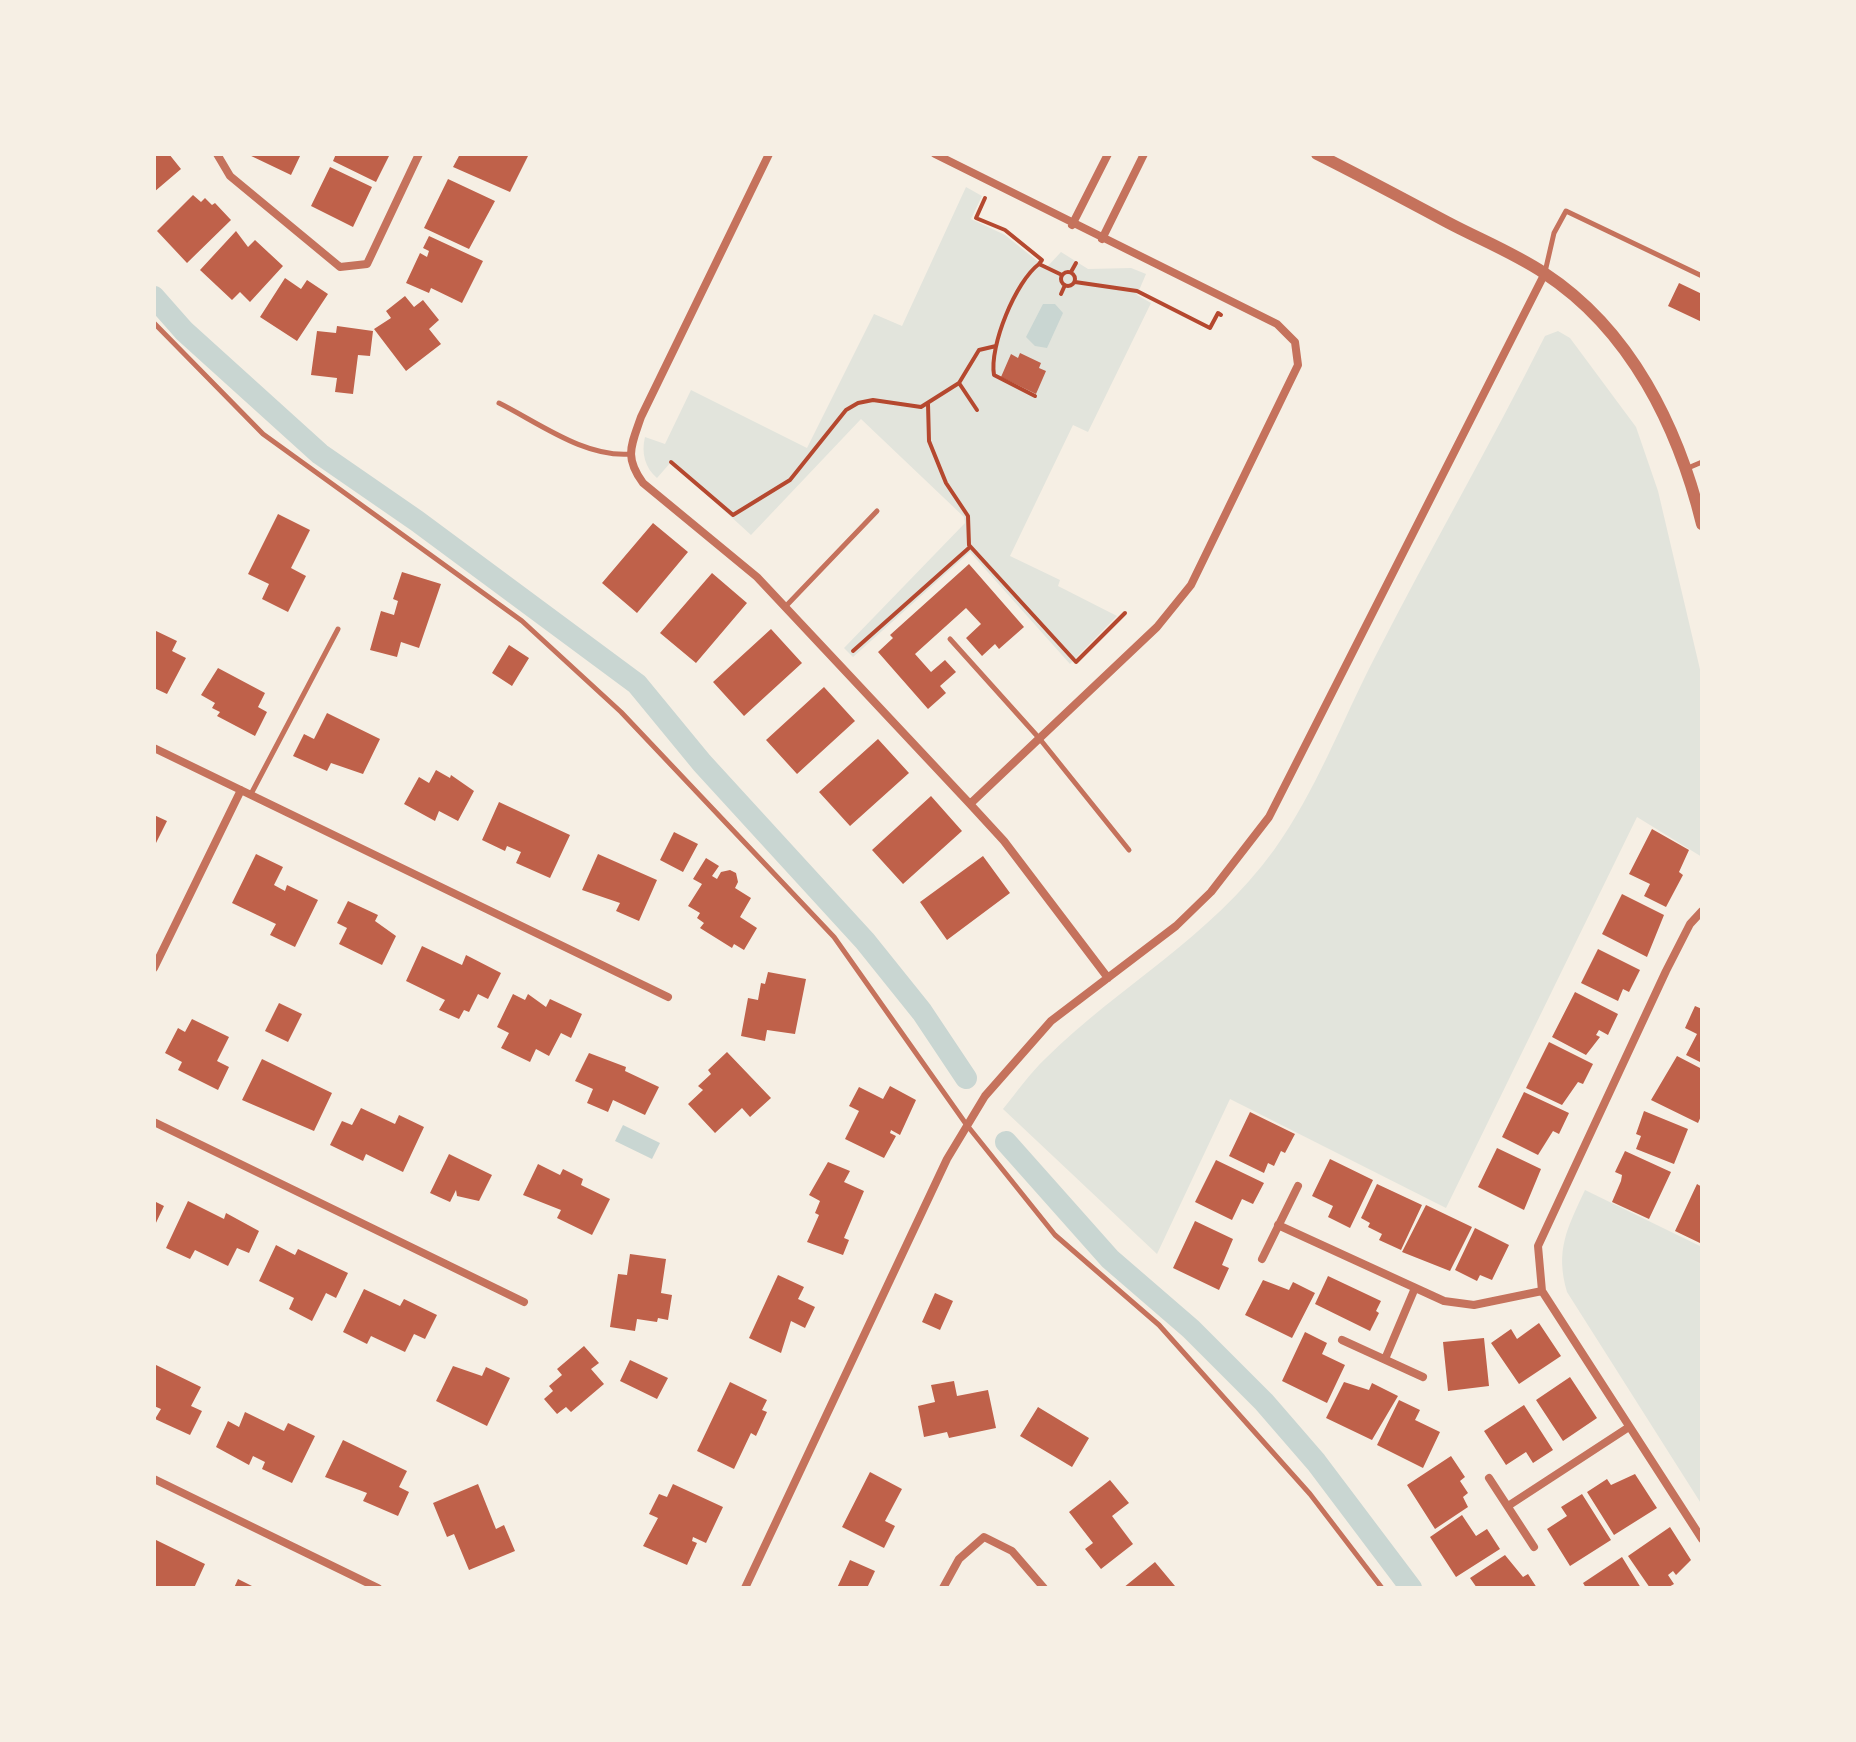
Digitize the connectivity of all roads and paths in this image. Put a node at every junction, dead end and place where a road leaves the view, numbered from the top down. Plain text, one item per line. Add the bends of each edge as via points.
1 (217, 154) edge
2 (419, 154) edge
3 (769, 154) edge
4 (935, 154) edge
5 (1108, 154) edge
6 (1144, 154) edge
7 (1317, 154) edge
8 (985, 198) dead end
9 (1072, 225) junction
10 (1102, 239) junction
11 (1076, 263) dead end
12 (1039, 264) junction
13 (1071, 272) junction
14 (1545, 273) junction
15 (1062, 275) junction
16 (1702, 276) edge
17 (1075, 282) junction
18 (1065, 285) junction
19 (1061, 294) dead end
20 (1231, 319) dead end
21 (154, 323) edge
22 (996, 346) junction
23 (959, 383) junction
24 (1035, 396) dead end
25 (499, 403) dead end
26 (928, 404) junction
27 (977, 410) dead end
28 (631, 454) junction
29 (671, 462) dead end
30 (1702, 462) edge
31 (1688, 468) junction
32 (877, 511) dead end
33 (1702, 524) edge
34 (970, 547) junction
35 (785, 607) junction
36 (1125, 613) dead end
37 (338, 629) dead end
38 (950, 639) dead end
39 (853, 651) dead end
40 (1039, 738) junction
41 (154, 748) edge
42 (241, 790) junction
43 (251, 795) junction
44 (970, 804) junction
45 (1129, 850) dead end
46 (1702, 911) edge
47 (154, 968) edge
48 (1108, 978) junction
49 (668, 997) dead end
50 (154, 1122) edge
51 (966, 1124) junction
52 (1298, 1186) dead end
53 (1278, 1225) junction
54 (1262, 1259) dead end
55 (1415, 1288) junction
56 (1542, 1291) junction
57 (524, 1302) dead end
58 (1342, 1340) dead end
59 (1385, 1359) junction
60 (1423, 1377) dead end
61 (1629, 1427) junction
62 (1489, 1478) dead end
63 (154, 1479) edge
64 (1508, 1506) junction
65 (1702, 1539) edge
66 (1534, 1547) dead end
67 (378, 1588) edge
68 (745, 1588) edge
69 (943, 1588) edge
70 (1044, 1588) edge
71 (1382, 1588) edge

1 - 2 street via 230,176 340,267 367,264
3 - 28 street via 641,417
4 - 9 street
5 - 9 street
6 - 10 street
7 - 14 street
8 - 12 path via 976,218 1005,230 1042,260
9 - 10 street
10 - 40 street via 1277,324 1295,342 1298,365 1191,585 1157,627
11 - 13 path
12 - 15 path
12 - 22 path via 1026,276
13 - 15 path
13 - 17 path
14 - 16 lane via 1554,233 1566,211
14 - 31 street via 1630,355
14 - 48 street via 1269,817 1211,892
15 - 18 path
17 - 18 path
17 - 20 path via 1137,291 1210,328 1218,313
18 - 19 path
21 - 51 lane via 263,434 522,621 621,712 834,937
22 - 23 path via 973,356
22 - 24 path via 994,375
23 - 26 path
23 - 27 path
25 - 28 lane via 586,447
26 - 29 path via 858,403 846,410 790,480 733,515
26 - 34 path via 929,441 946,483 968,516
28 - 35 street via 631,466 643,483 757,577
30 - 31 lane
31 - 33 street
32 - 35 lane
34 - 36 path via 1076,662
34 - 39 path
35 - 44 street
37 - 43 lane
38 - 40 lane
40 - 44 street
40 - 45 lane
41 - 42 street
42 - 43 street
42 - 47 street
43 - 49 street
44 - 48 street
46 - 56 street via 1666,971 1538,1246
48 - 51 street via 1027,1044
50 - 57 street
51 - 68 street
51 - 71 lane via 1055,1235 1159,1325 1310,1494
52 - 53 street
53 - 54 street
53 - 55 street
55 - 56 street via 1444,1301 1474,1305
55 - 59 street
56 - 61 street
58 - 59 street
59 - 60 street
61 - 64 street
61 - 65 street
62 - 64 street
63 - 67 street
64 - 66 street
69 - 70 street via 959,1559 984,1537 1012,1551

